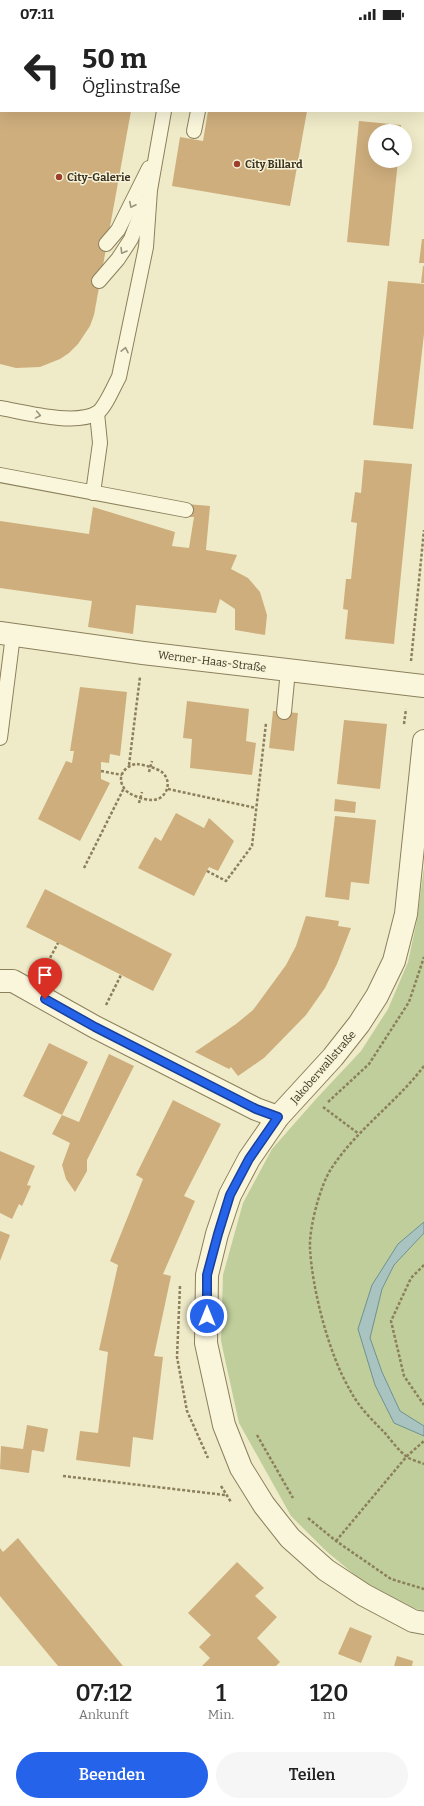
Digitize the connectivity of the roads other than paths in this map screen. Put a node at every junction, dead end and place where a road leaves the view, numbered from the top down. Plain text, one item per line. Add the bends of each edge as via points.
1 (164, 112) edge
2 (198, 112) edge
3 (194, 131) dead end
4 (158, 144) junction
5 (150, 190) junction
6 (106, 244) dead end
7 (99, 281) dead end
8 (0, 408) edge
9 (97, 413) junction
10 (0, 475) edge
11 (93, 493) junction
12 (186, 510) dead end
13 (6, 634) edge
14 (288, 670) junction
15 (416, 685) edge
16 (284, 712) dead end
17 (0, 738) edge
18 (424, 741) edge
19 (0, 981) edge
20 (278, 1117) junction
21 (424, 1623) edge

1 - 4 lane
2 - 3 lane
4 - 5 lane
4 -> 6 lane via 133,204 118,230
5 -> 7 lane via 131,239
9 -> 5 lane via 110,396 119,377 146,247
8 -> 9 lane via 55,418 76,419
9 - 11 lane via 100,443
10 - 11 lane
11 - 12 lane
13 - 14 street, Werner-Haas-Straße
13 - 17 lane
14 - 15 street, Werner-Haas-Straße
14 - 16 lane
18 - 20 street, Jakoberwallstraße via 406,914 394,961 377,996 359,1024 333,1057
19 - 20 street via 13,981 95,1027 256,1109
20 - 21 street, Jakoberwallstraße via 249,1159 230,1195 207,1275 206,1343 224,1425 241,1468 264,1505 290,1538 326,1570 364,1595 413,1621

